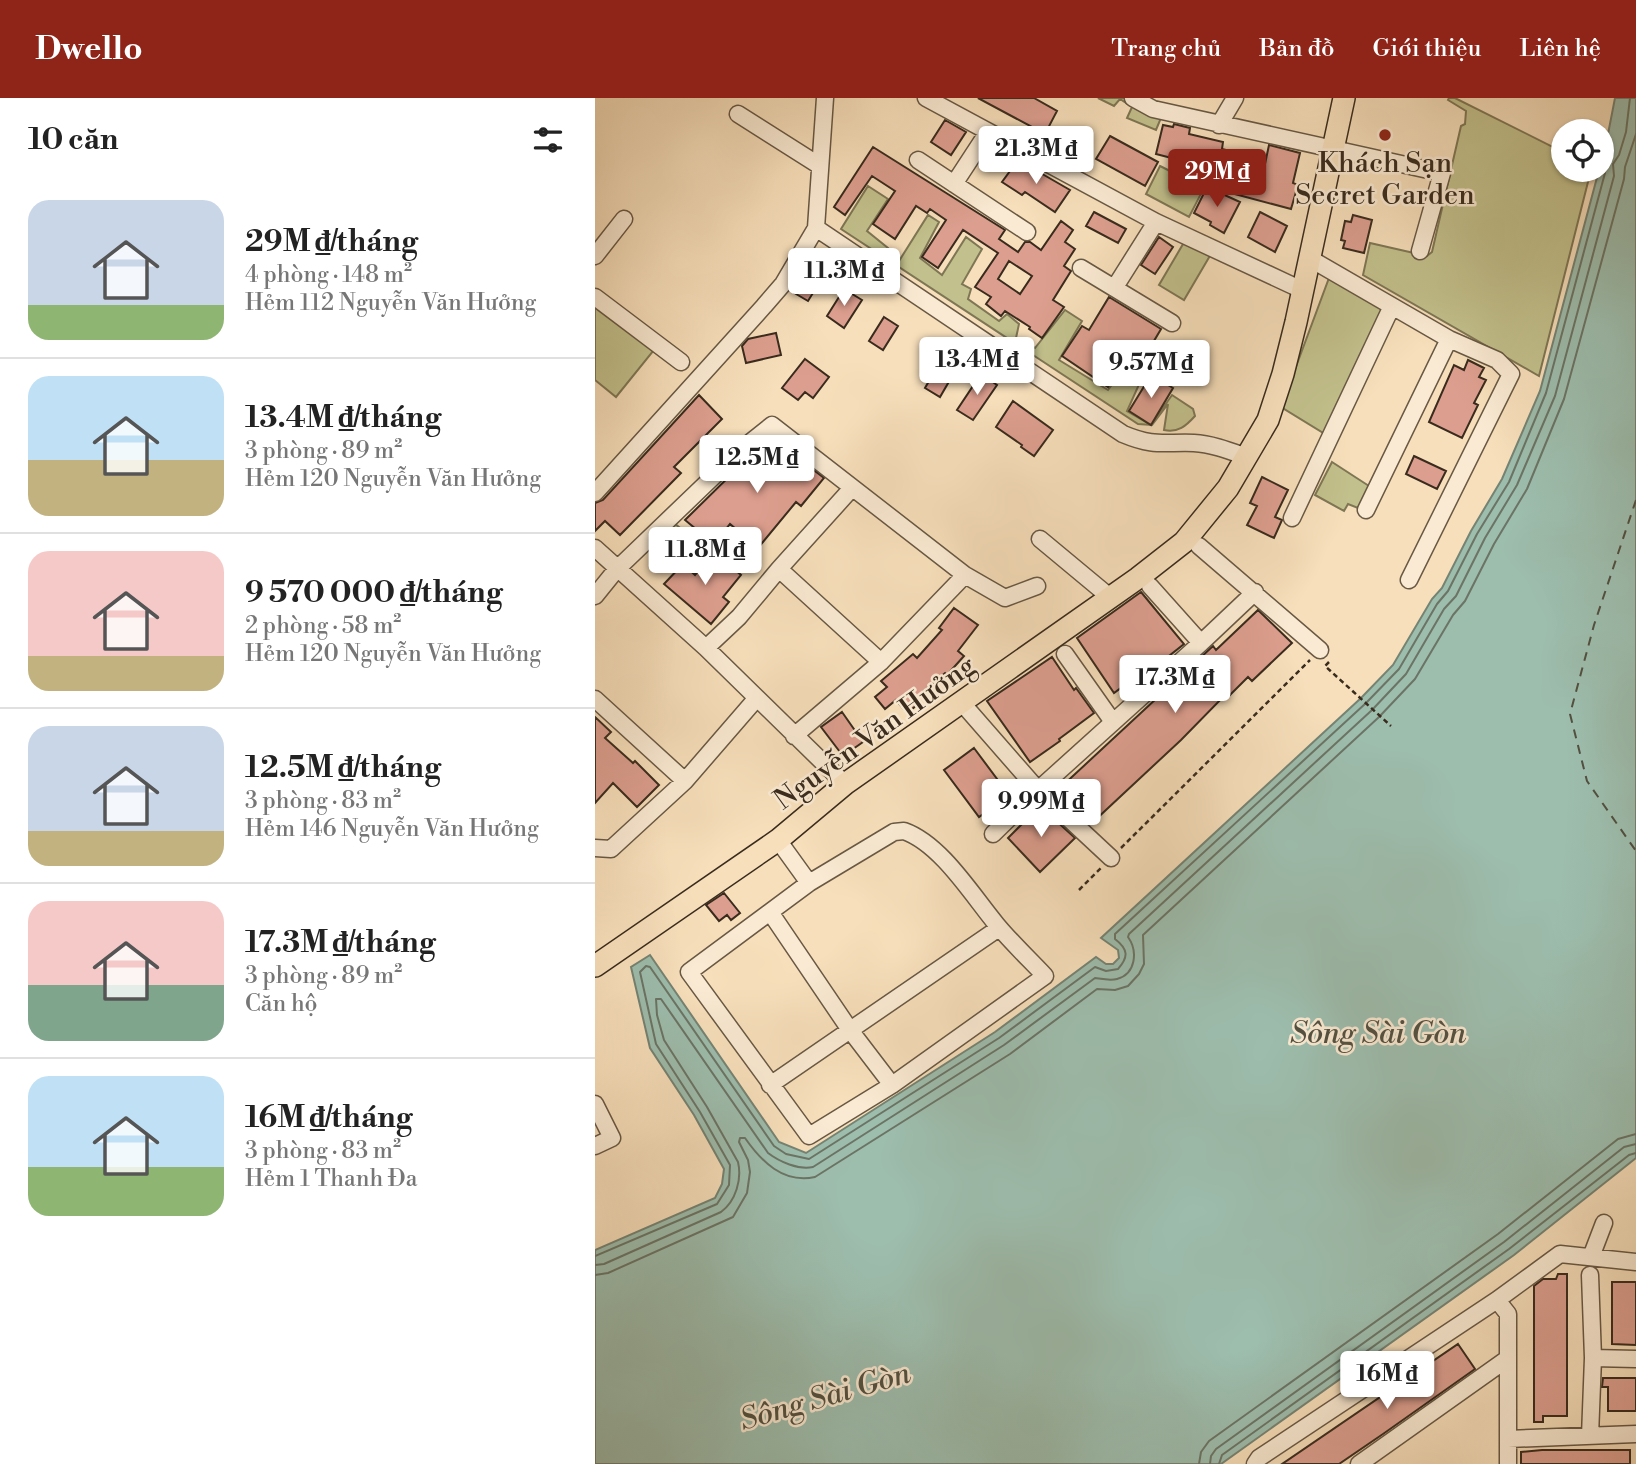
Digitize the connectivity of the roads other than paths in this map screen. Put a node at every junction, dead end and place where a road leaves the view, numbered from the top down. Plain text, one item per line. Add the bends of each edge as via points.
1 (825, 98) edge
2 (926, 98) edge
3 (1133, 98) edge
4 (1235, 98) edge
5 (1344, 98) edge
6 (738, 114) dead end
7 (1219, 125) junction
8 (988, 132) junction
9 (1333, 151) junction
10 (918, 160) dead end
11 (821, 166) junction
12 (954, 184) junction
13 (624, 219) dead end
14 (1156, 222) junction
15 (816, 228) junction
16 (1027, 232) dead end
17 (1420, 251) dead end
18 (595, 256) edge
19 (1308, 258) junction
20 (1081, 268) dead end
21 (1115, 287) junction
22 (1302, 290) junction
23 (595, 297) edge
24 (1392, 306) junction
25 (1172, 323) dead end
26 (1449, 339) junction
27 (681, 362) dead end
28 (1247, 457) junction
29 (852, 488) junction
30 (595, 492) edge
31 (1366, 510) dead end
32 (1292, 517) dead end
33 (1040, 539) dead end
34 (1191, 543) junction
35 (595, 548) edge
36 (779, 569) junction
37 (616, 570) junction
38 (965, 575) junction
39 (1409, 580) dead end
40 (1037, 586) dead end
41 (1150, 586) dead end
42 (1255, 592) junction
43 (595, 596) edge
44 (1111, 598) junction
45 (1201, 643) junction
46 (706, 648) junction
47 (1320, 650) road end
48 (1065, 654) dead end
49 (881, 662) junction
50 (595, 699) edge
51 (756, 699) junction
52 (962, 703) junction
53 (1113, 722) junction
54 (795, 736) junction
55 (685, 781) junction
56 (845, 784) junction
57 (1038, 790) junction
58 (993, 834) dead end
59 (778, 840) junction
60 (595, 848) edge
61 (1111, 858) road end
62 (809, 883) junction
63 (770, 912) junction
64 (999, 928) junction
65 (595, 966) edge
66 (850, 1030) junction
67 (771, 1085) junction
68 (892, 1085) junction
69 (595, 1104) edge
70 (595, 1146) edge
71 (1604, 1223) dead end
72 (1591, 1257) junction
73 (1636, 1262) edge
74 (1590, 1275) dead end
75 (1497, 1300) junction
76 (1593, 1358) junction
77 (1507, 1359) junction
78 (1636, 1359) edge
79 (1636, 1434) edge
80 (1590, 1436) junction
81 (1508, 1439) junction
82 (1255, 1464) edge
83 (1359, 1464) edge
84 (1508, 1464) edge

1 - 11 street
2 - 8 street
3 - 7 street via 1153,110
4 - 7 street
5 - 9 main road
6 - 11 street
7 - 9 street
8 - 12 street
8 - 14 street
9 - 17 street via 1442,173
9 - 19 main road
10 - 12 street
11 - 15 street
12 - 16 street
13 - 18 street
14 - 21 street
14 - 22 street
15 - 28 street via 1123,434 1146,443 1195,443
15 - 30 street via 783,284
19 - 22 main road
19 - 24 street
20 - 21 street
21 - 25 street
22 - 28 main road via 1268,420
23 - 27 street
24 - 26 street
24 - 32 street
26 - 31 street
26 - 39 street via 1497,360 1511,374
28 - 34 main road, Nguyễn Văn Hưởng
29 - 36 street
29 - 37 street via 772,425
29 - 38 street
33 - 44 street
34 - 42 street
34 - 44 main road, Nguyễn Văn Hưởng
35 - 37 street
36 - 46 street
36 - 49 street
37 - 43 street
37 - 46 street
38 - 40 street via 1005,598
38 - 49 street
41 - 45 street
42 - 45 street
42 - 47 street
44 - 52 main road, Nguyễn Văn Hưởng
45 - 53 street
46 - 51 street
48 - 53 street
49 - 54 street
50 - 55 street
51 - 54 street
51 - 55 street
52 - 56 main road, Nguyễn Văn Hưởng
52 - 57 street
53 - 57 street
54 - 56 street
55 - 60 street via 611,849
56 - 59 main road, Nguyễn Văn Hưởng
57 - 58 street
57 - 61 street
59 - 62 street
59 - 65 main road, Nguyễn Văn Hưởng
62 - 63 street
62 - 64 street via 894,832 904,831 916,835 949,865
63 - 66 street
63 - 67 street via 689,972
64 - 66 street
64 - 68 street via 1045,976
66 - 67 street
66 - 68 street
67 - 68 street via 809,1136
69 - 70 street via 612,1138
71 - 72 street
72 - 73 street
72 - 75 street via 1560,1254
74 - 76 street
75 - 77 street via 1508,1314
75 - 82 street
76 - 78 street
76 - 80 street
77 - 81 street
77 - 83 street
79 - 80 street
80 - 81 street
81 - 84 street

